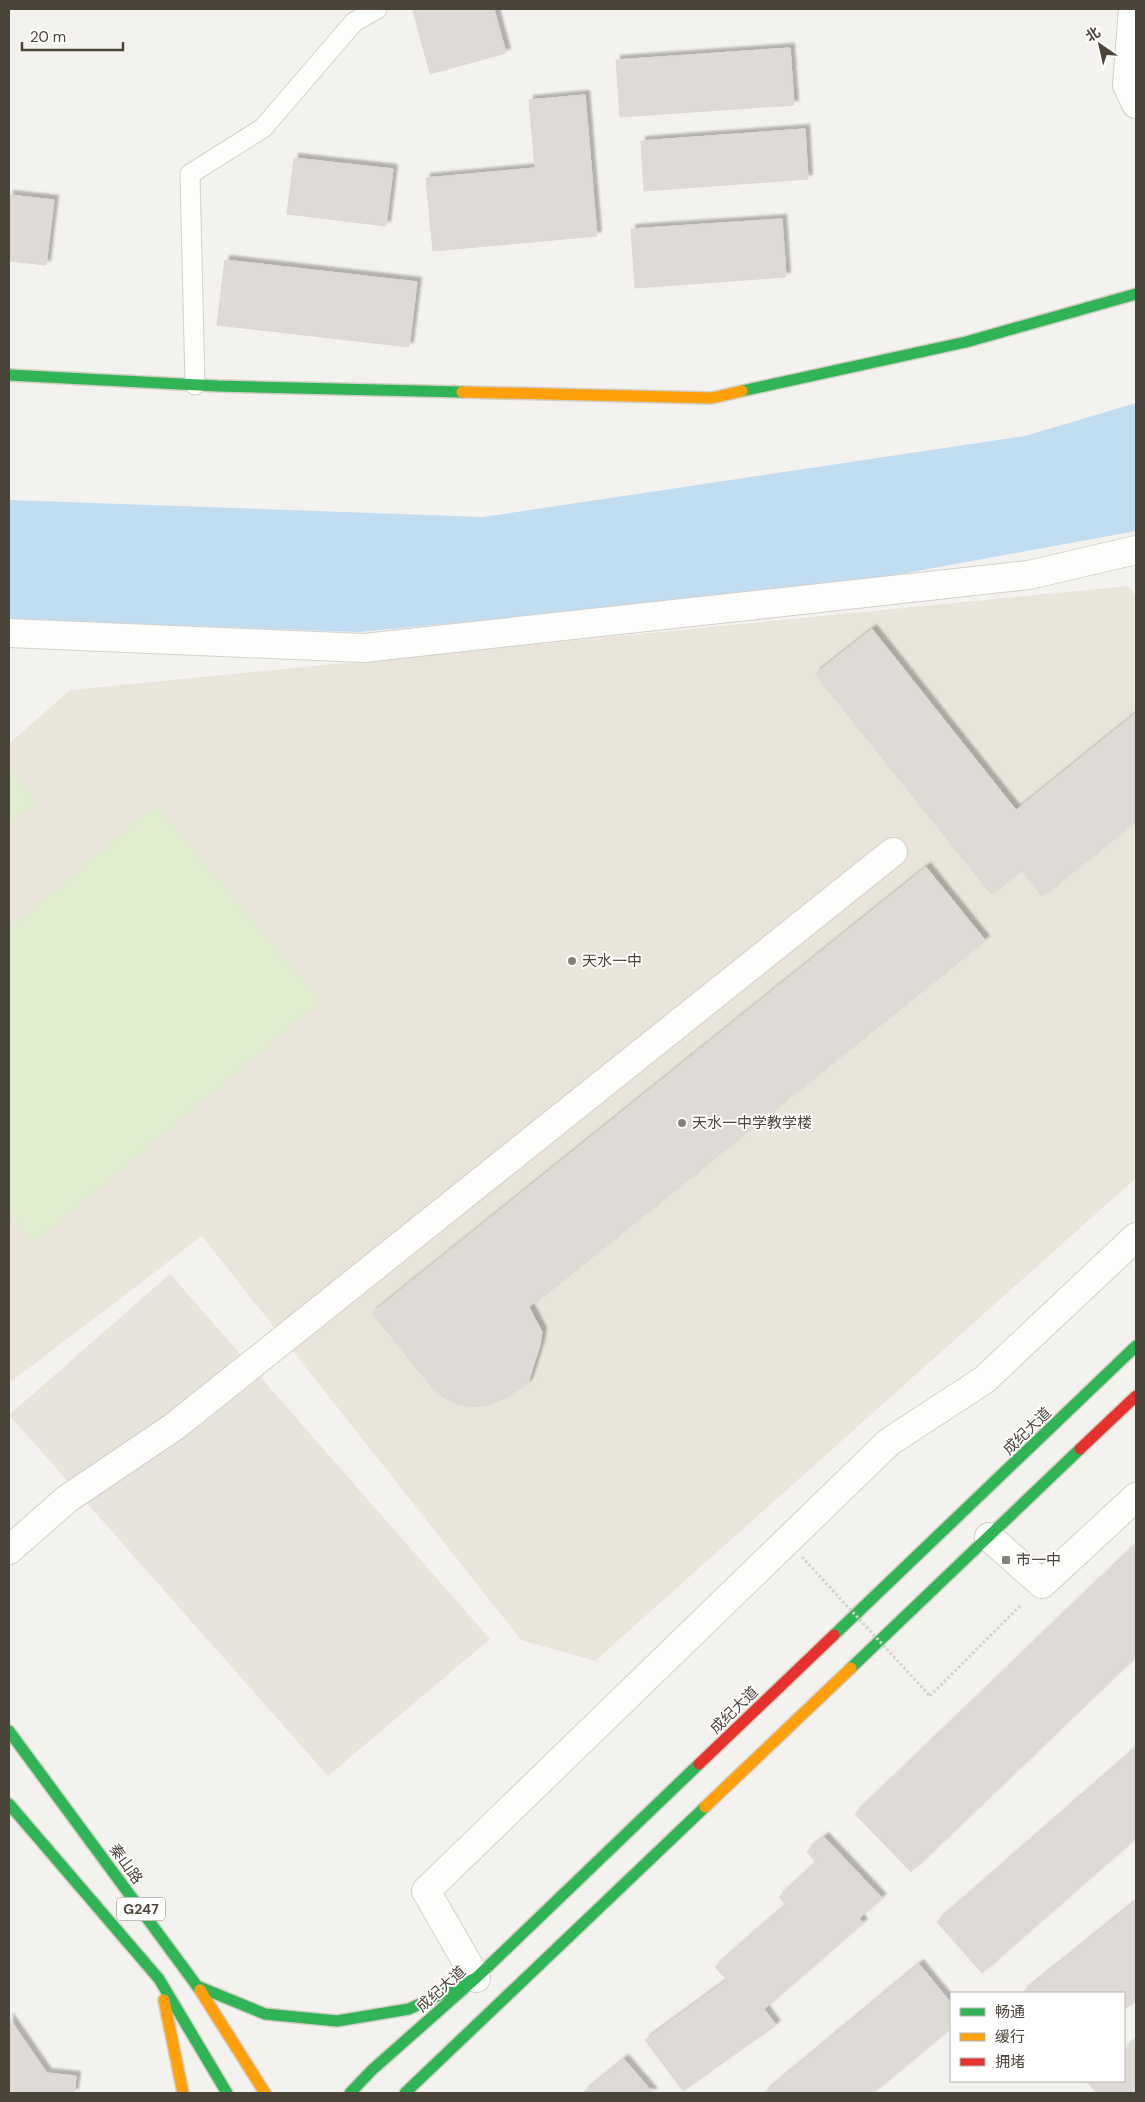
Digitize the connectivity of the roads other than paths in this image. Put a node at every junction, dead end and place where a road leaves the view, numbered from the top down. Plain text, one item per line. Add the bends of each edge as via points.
1 (377, 9) edge
2 (1133, 9) edge
3 (1136, 104) edge
4 (1136, 294) edge
5 (9, 375) edge
6 (195, 385) junction
7 (1136, 550) edge
8 (9, 634) edge
9 (893, 852) dead end
10 (1136, 1237) edge
11 (1136, 1346) edge
12 (1136, 1396) edge
13 (1136, 1496) edge
14 (989, 1537) junction
15 (9, 1550) edge
16 (9, 1731) edge
17 (9, 1804) edge
18 (476, 1978) junction
19 (159, 1979) junction
20 (197, 1986) junction
21 (183, 2093) edge
22 (226, 2093) edge
23 (265, 2093) edge
24 (350, 2093) edge
25 (405, 2093) edge

1 - 6 lane via 354,22 263,128 190,174
2 - 3 street via 1127,85
4 - 6 main road via 966,342 712,398
5 - 6 main road
7 - 8 street via 1028,575 364,648
9 - 15 street via 174,1426 67,1499
10 - 18 street via 984,1380 889,1442 426,1891
11 - 18 main road, 成纪大道
12 - 14 main road
13 - 14 street via 1042,1584
14 - 25 main road
16 - 20 main road, 秦山路 / G247
17 - 19 main road, G247
18 - 20 main road via 409,2009 337,2021 265,2014
18 - 24 main road, 成纪大道
19 - 21 main road
19 - 22 main road
20 - 23 main road, 秦山路 / G247

